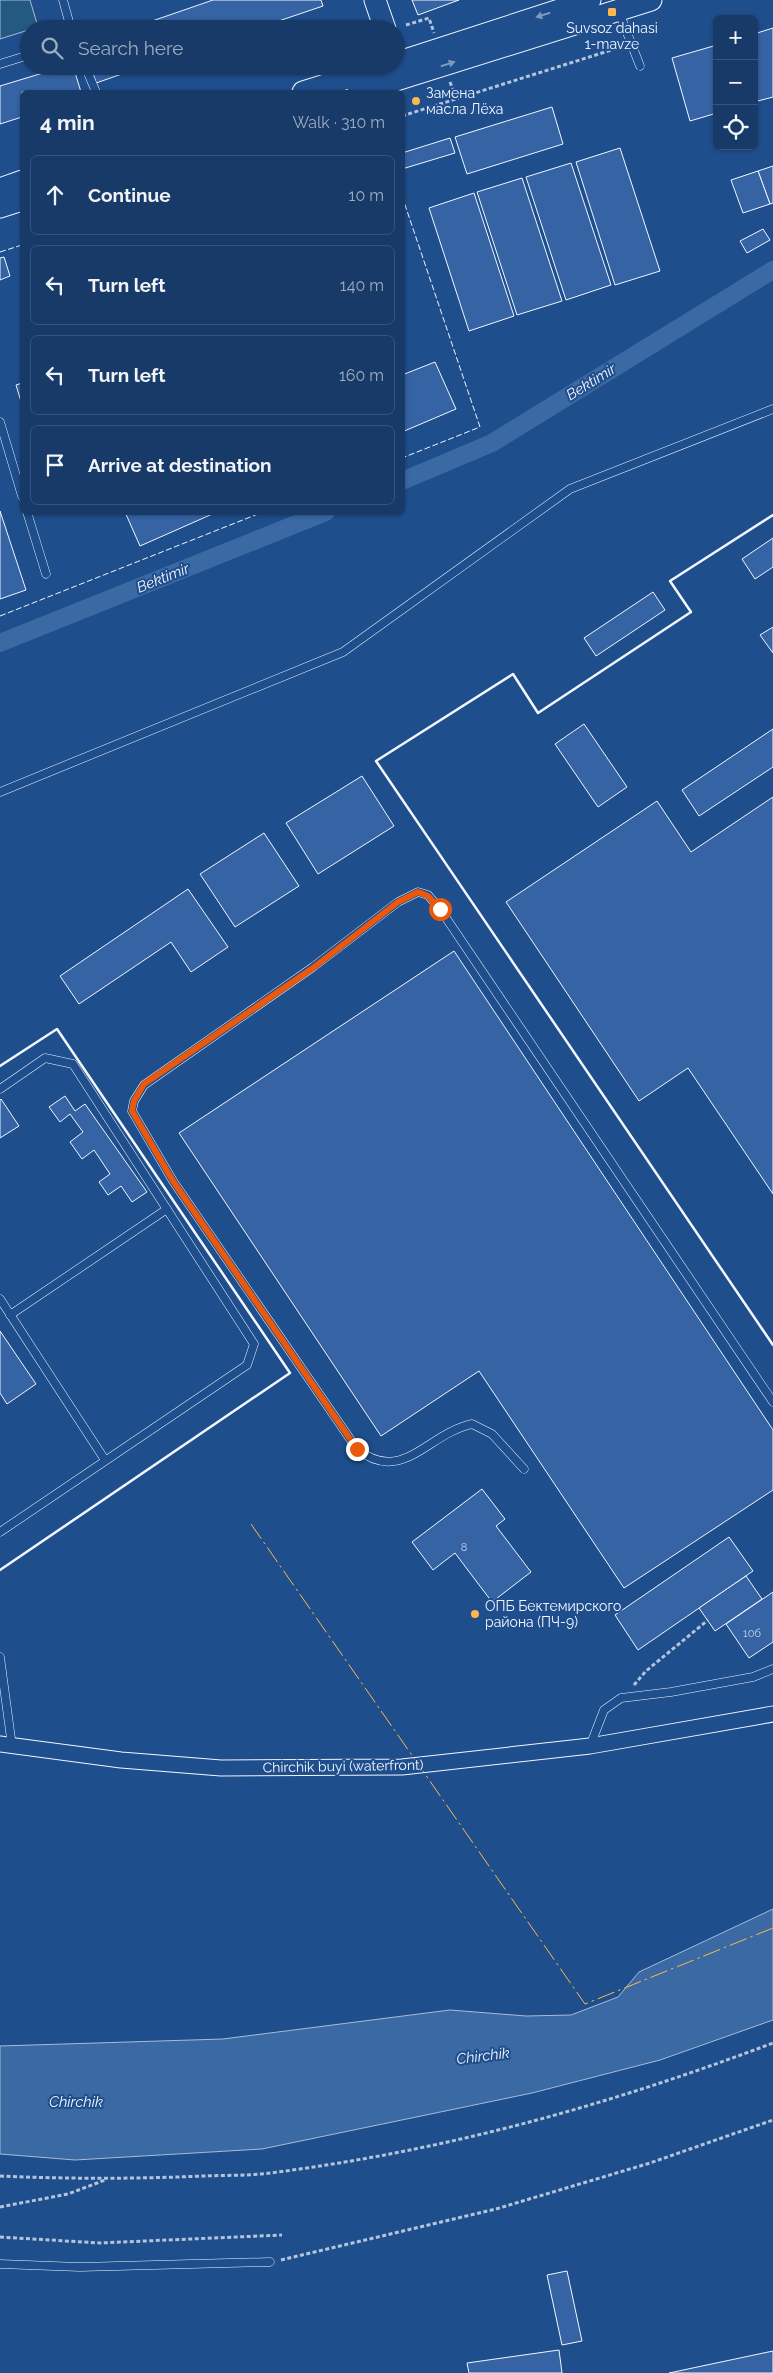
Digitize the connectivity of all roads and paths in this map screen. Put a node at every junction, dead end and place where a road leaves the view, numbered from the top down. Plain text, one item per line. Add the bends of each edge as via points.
1 (63, 0) edge
2 (375, 0) edge
3 (590, 0) edge
4 (651, 0) edge
5 (618, 10) junction
6 (69, 20) edge
7 (381, 20) edge
8 (406, 25) dead end
9 (434, 33) dead end
10 (632, 44) junction
11 (20, 58) edge
12 (0, 64) edge
13 (405, 65) edge
14 (405, 65) edge
15 (640, 66) dead end
16 (89, 75) edge
17 (368, 75) edge
18 (384, 75) edge
19 (448, 76) dead end
20 (95, 90) edge
21 (311, 90) edge
22 (361, 90) edge
23 (456, 98) junction
24 (405, 115) edge
25 (20, 182) edge
26 (0, 188) edge
27 (20, 201) edge
28 (0, 207) edge
29 (773, 409) edge
30 (0, 422) edge
31 (20, 489) edge
32 (28, 515) edge
33 (46, 574) dead end
34 (0, 792) edge
35 (0, 1089) edge
36 (167, 1209) junction
37 (0, 1299) edge
38 (10, 1315) junction
39 (773, 1402) edge
40 (105, 1460) junction
41 (524, 1470) dead end
42 (0, 1532) edge
43 (708, 1620) dead end
44 (0, 1657) edge
45 (773, 1669) edge
46 (621, 1698) junction
47 (773, 1714) edge
48 (6, 1745) edge
49 (590, 1746) junction
50 (773, 2043) edge
51 (773, 2120) edge
52 (0, 2176) edge
53 (108, 2179) junction
54 (0, 2208) edge
55 (282, 2235) dead end
56 (0, 2237) edge
57 (270, 2262) joint
58 (0, 2264) edge

1 - 6 lane
2 - 7 main road
3 -> 13 main road
4 - 5 main road
5 - 10 lane
14 -> 5 main road
8 - 9 path via 429,18
10 - 15 lane
10 - 23 path
11 - 12 lane
16 - 20 lane
17 - 21 main road
18 - 22 main road
19 - 23 path
23 - 24 path
25 - 26 main road
27 - 28 main road
29 - 34 lane via 570,489 343,652
30 - 31 lane
32 - 33 lane
35 - 36 lane via 45,1058 73,1064
36 - 38 lane
36 - 40 lane via 254,1344 247,1365
37 - 38 lane
38 - 40 lane
39 - 41 lane via 440,909 428,896 418,892 398,902 313,968 144,1084 132,1111 173,1181 357,1449 370,1460 399,1462 443,1436 472,1424 492,1434
40 - 42 lane
43 - 46 path via 646,1671
44 - 48 lane
45 - 46 lane via 671,1692
46 - 49 lane via 604,1710
47 - 49 street, Chirchik buyi (waterfront)
48 - 49 street, Chirchik buyi (waterfront) via 121,1760 221,1768 311,1769 402,1767
50 - 53 path via 572,2112 425,2148 269,2173
51 - 57 path via 650,2163 496,2209
52 - 53 path
53 - 54 path via 68,2194
55 - 56 path via 100,2243
57 - 58 lane via 89,2267

